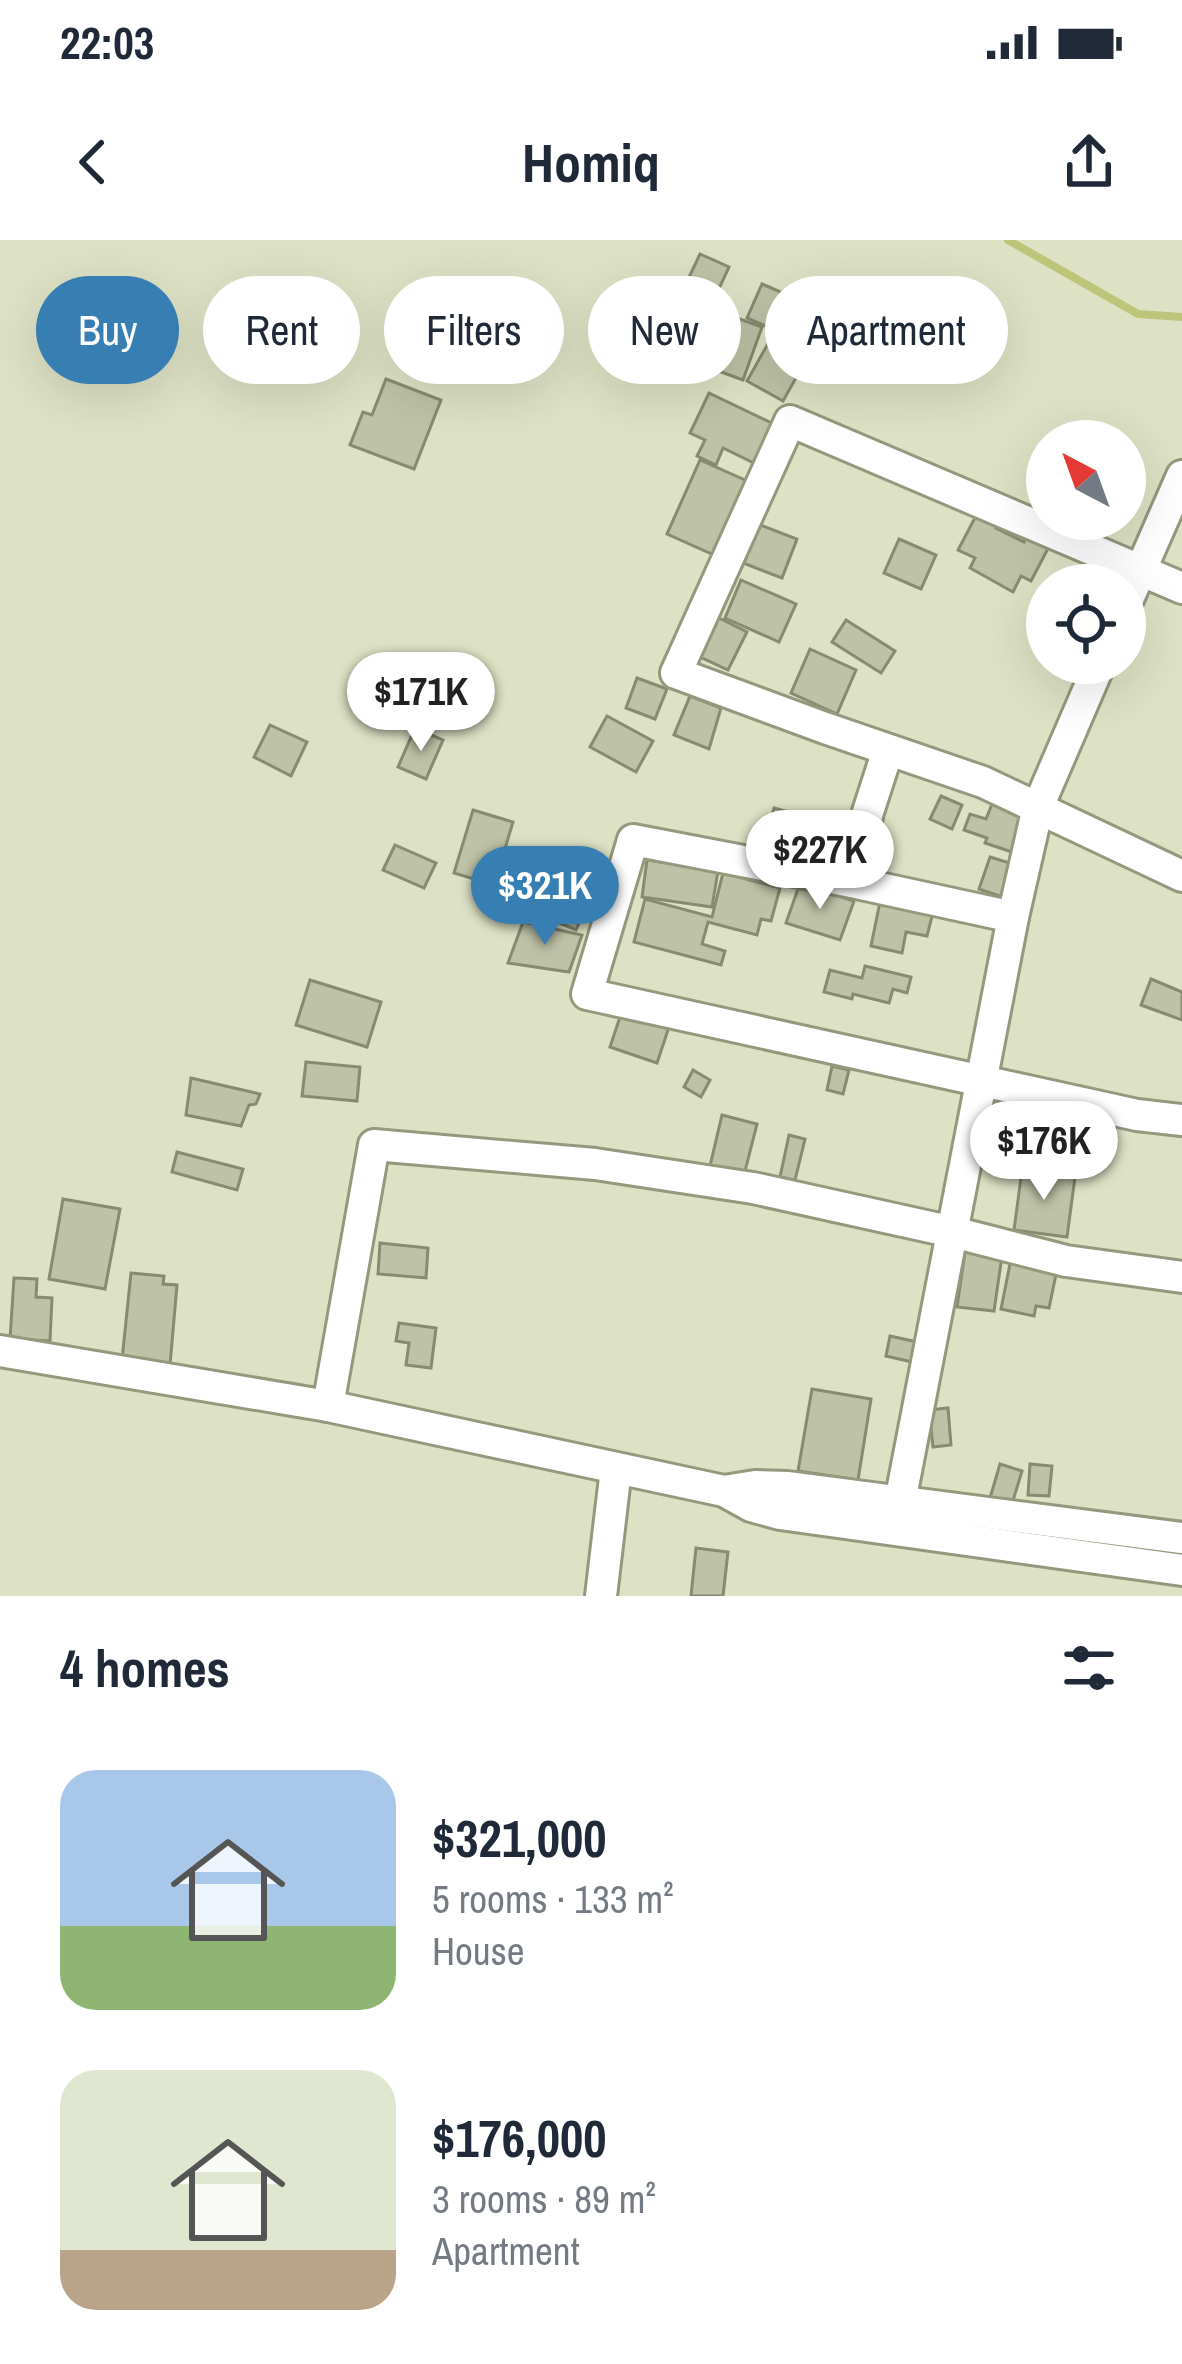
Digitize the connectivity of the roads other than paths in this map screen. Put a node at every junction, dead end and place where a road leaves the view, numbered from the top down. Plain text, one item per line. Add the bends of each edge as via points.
1 (1182, 476) edge
2 (1127, 564) edge
3 (1144, 564) edge
4 (1146, 572) edge
5 (1182, 588) edge
6 (1091, 684) edge
7 (889, 750) junction
8 (1038, 808) junction
9 (1182, 876) edge
10 (852, 882) junction
11 (1013, 917) junction
12 (980, 1079) junction
13 (1182, 1120) edge
14 (953, 1232) junction
15 (1182, 1277) edge
16 (0, 1351) edge
17 (328, 1406) junction
18 (616, 1469) junction
19 (724, 1491) junction
20 (900, 1502) junction
21 (948, 1524) junction
22 (1182, 1538) edge
23 (1138, 1548) junction
24 (1182, 1570) edge
25 (601, 1596) edge

1 - 3 street
2 - 7 street via 790,421 676,673
4 - 5 street
6 - 8 street
7 - 8 street
7 - 10 street
8 - 9 street
8 - 11 street
10 - 11 street
10 - 12 street via 633,840 586,994
11 - 12 street
12 - 13 street
12 - 14 street
14 - 15 street via 1066,1261
14 - 17 street via 618,1167 374,1145
14 - 20 street
16 - 17 street
17 - 18 street
18 - 19 street
18 - 25 street
19 - 20 street via 771,1486
19 - 21 street via 780,1514
20 - 21 street
21 - 23 street
22 - 23 street
23 - 24 street

